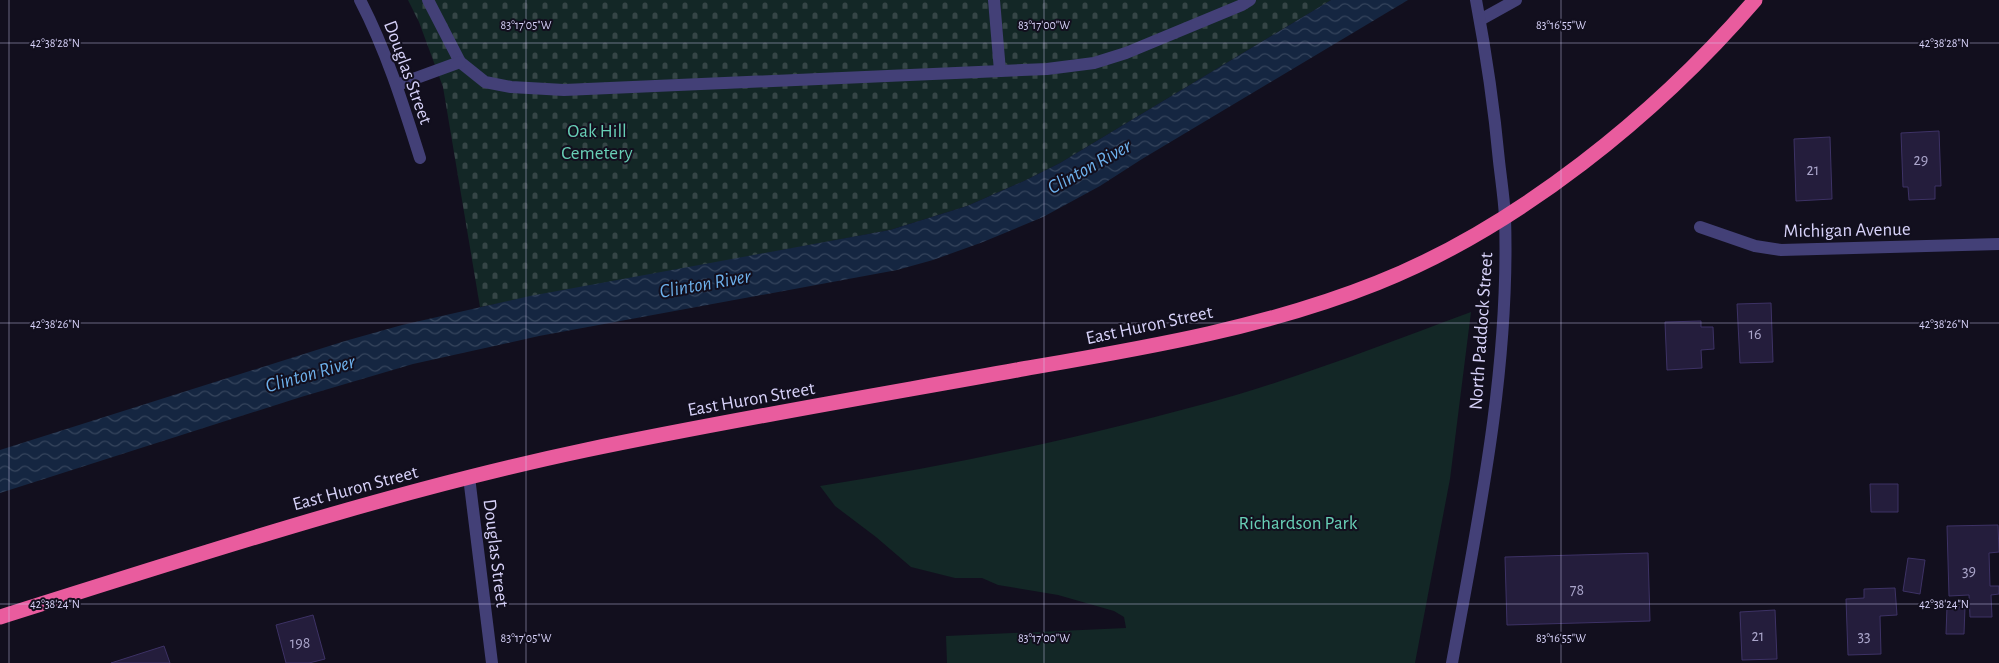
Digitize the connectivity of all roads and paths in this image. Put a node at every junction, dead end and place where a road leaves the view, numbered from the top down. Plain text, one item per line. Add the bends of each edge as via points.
1 (360, 0) edge
2 (428, 0) edge
3 (994, 0) edge
4 (1250, 0) edge
5 (1476, 0) edge
6 (1516, 0) edge
7 (1755, 0) edge
8 (1480, 20) junction
9 (460, 62) junction
10 (1000, 71) junction
11 (397, 85) junction
12 (420, 158) dead end
13 (1504, 216) junction
14 (1700, 227) dead end
15 (1999, 244) edge
16 (469, 477) junction
17 (0, 617) edge
18 (492, 663) edge
19 (1452, 663) edge

1 - 11 street, Douglas Street
2 - 9 street
3 - 10 street
4 - 10 street via 1135,50 1094,63
5 - 8 street, North Paddock Street
6 - 8 street
7 - 13 highway, East Huron Street via 1701,59 1626,128 1553,184
8 - 13 street, North Paddock Street via 1492,94
9 - 10 street via 485,82 564,90
9 - 11 street
11 - 12 street, Douglas Street
13 - 16 highway, East Huron Street via 1380,282 1273,318 1152,346 667,433
13 - 19 street, North Paddock Street via 1504,304 1492,428
14 - 15 street, Michigan Avenue via 1755,246 1781,250
16 - 17 highway, East Huron Street via 283,528
16 - 18 street, Douglas Street

